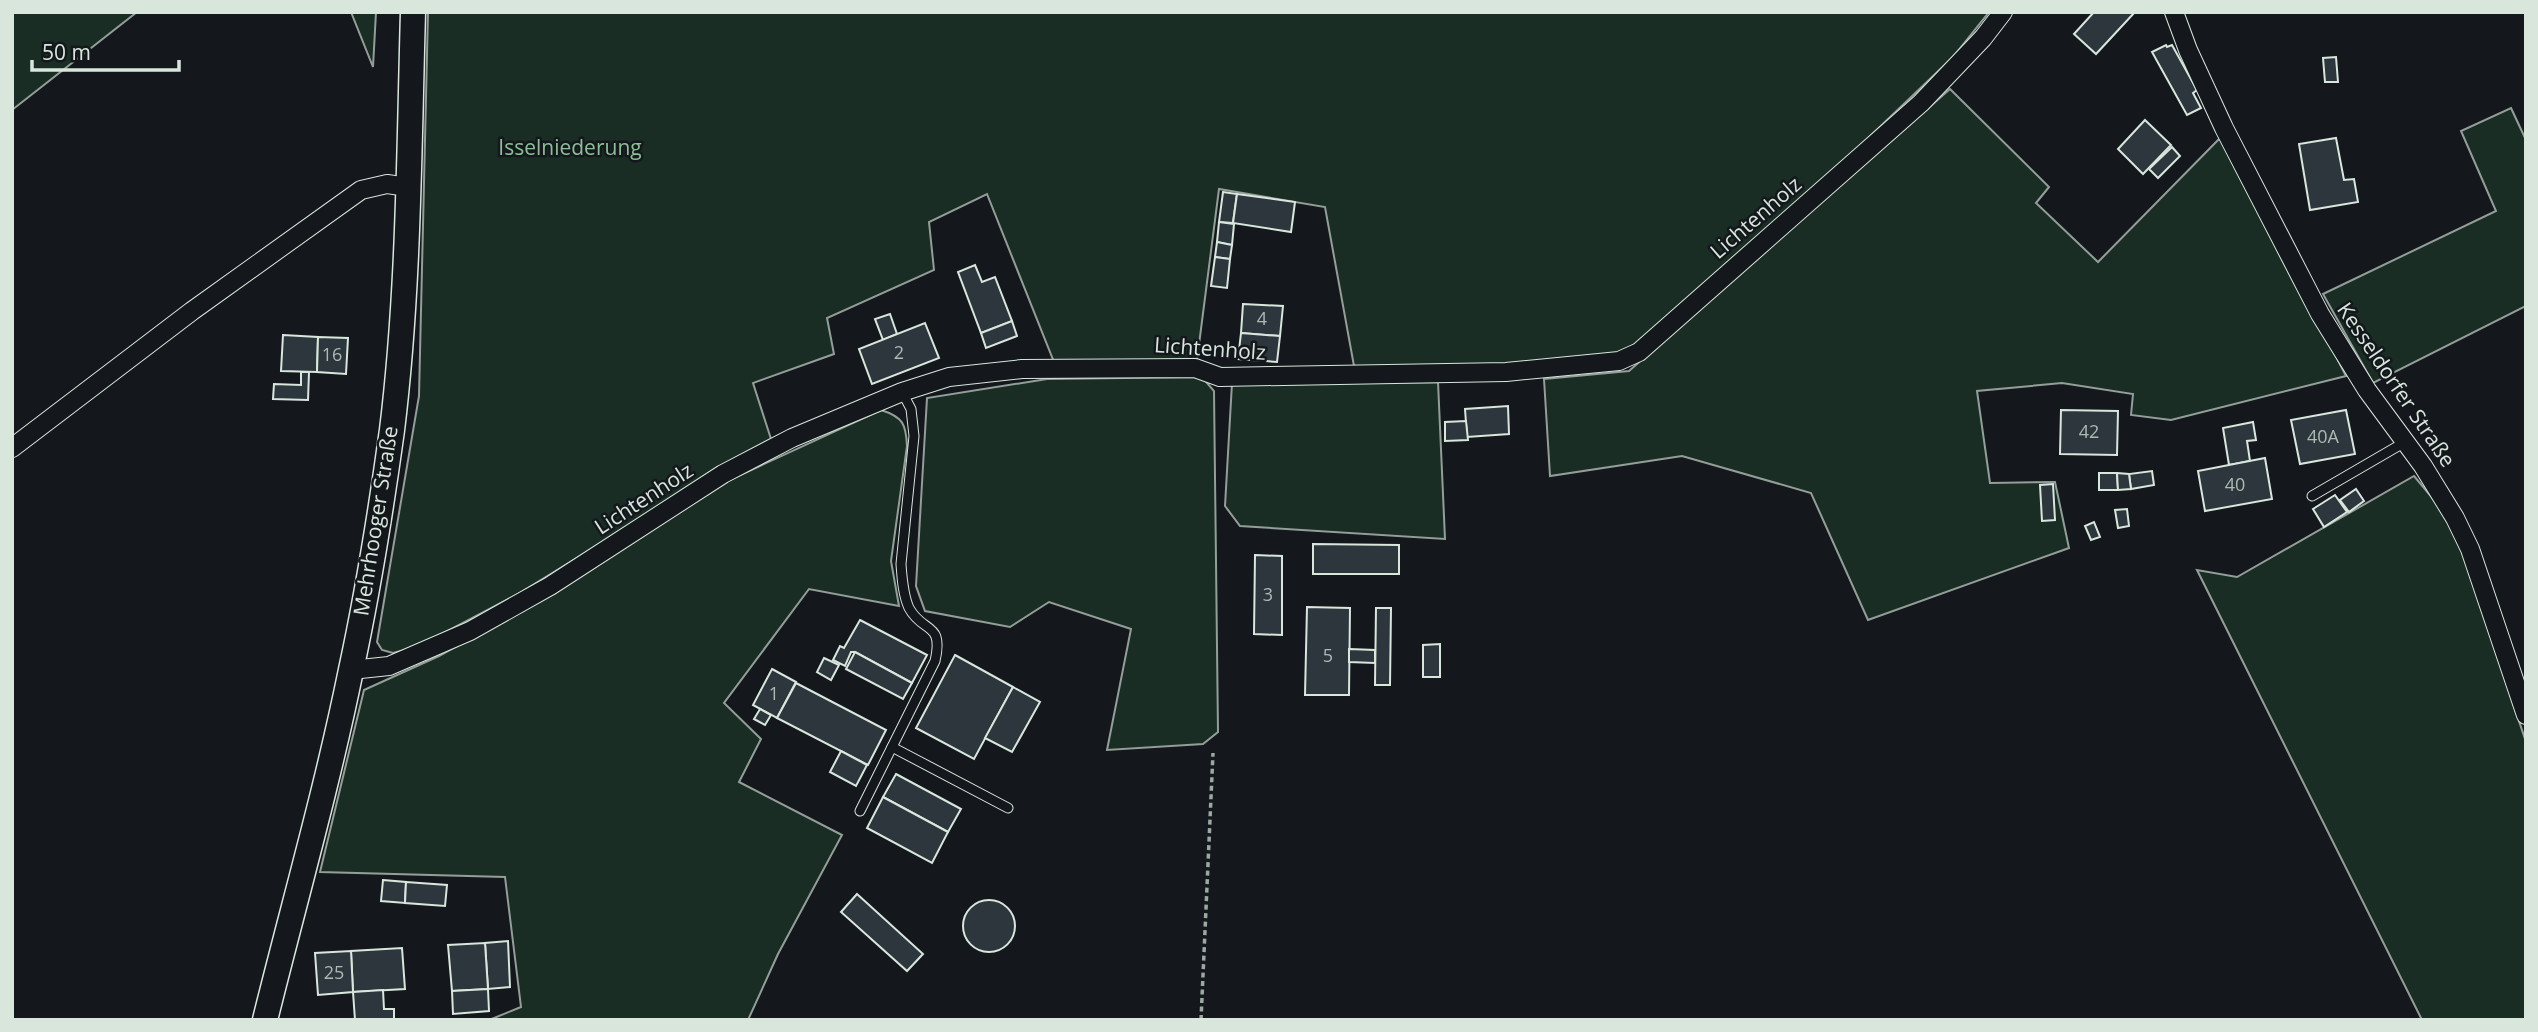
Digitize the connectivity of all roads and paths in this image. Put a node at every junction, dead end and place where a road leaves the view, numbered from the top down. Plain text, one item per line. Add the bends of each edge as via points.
1 (413, 12) edge
2 (2003, 12) edge
3 (2174, 12) edge
4 (408, 187) junction
5 (902, 392) junction
6 (2405, 442) junction
7 (12, 448) edge
8 (2312, 496) dead end
9 (351, 670) junction
10 (2526, 715) edge
11 (892, 747) junction
12 (1213, 753) dead end
13 (1008, 808) dead end
14 (860, 811) dead end
15 (265, 1020) edge
16 (1201, 1020) edge

1 - 4 main road, Mehrhooger Straße
2 - 5 street, Lichtenholz via 1921,103 1639,352 1619,360 1506,372 1234,377 1195,368 1023,369 949,377
3 - 6 street, Kesseldorfer Straße via 2224,128 2320,314
4 - 7 street via 387,184 361,190
4 - 9 main road, Mehrhooger Straße via 404,306 392,429
5 - 9 street, Lichtenholz via 792,438 723,474 550,586 470,631 389,666
5 - 11 lane via 911,409 914,436 901,564 903,585 910,609 939,642 935,661
6 - 8 lane
6 - 10 street, Kesseldorfer Straße via 2455,518 2470,550
9 - 15 main road, Mehrhooger Straße
11 - 13 lane
11 - 14 lane
12 - 16 path

